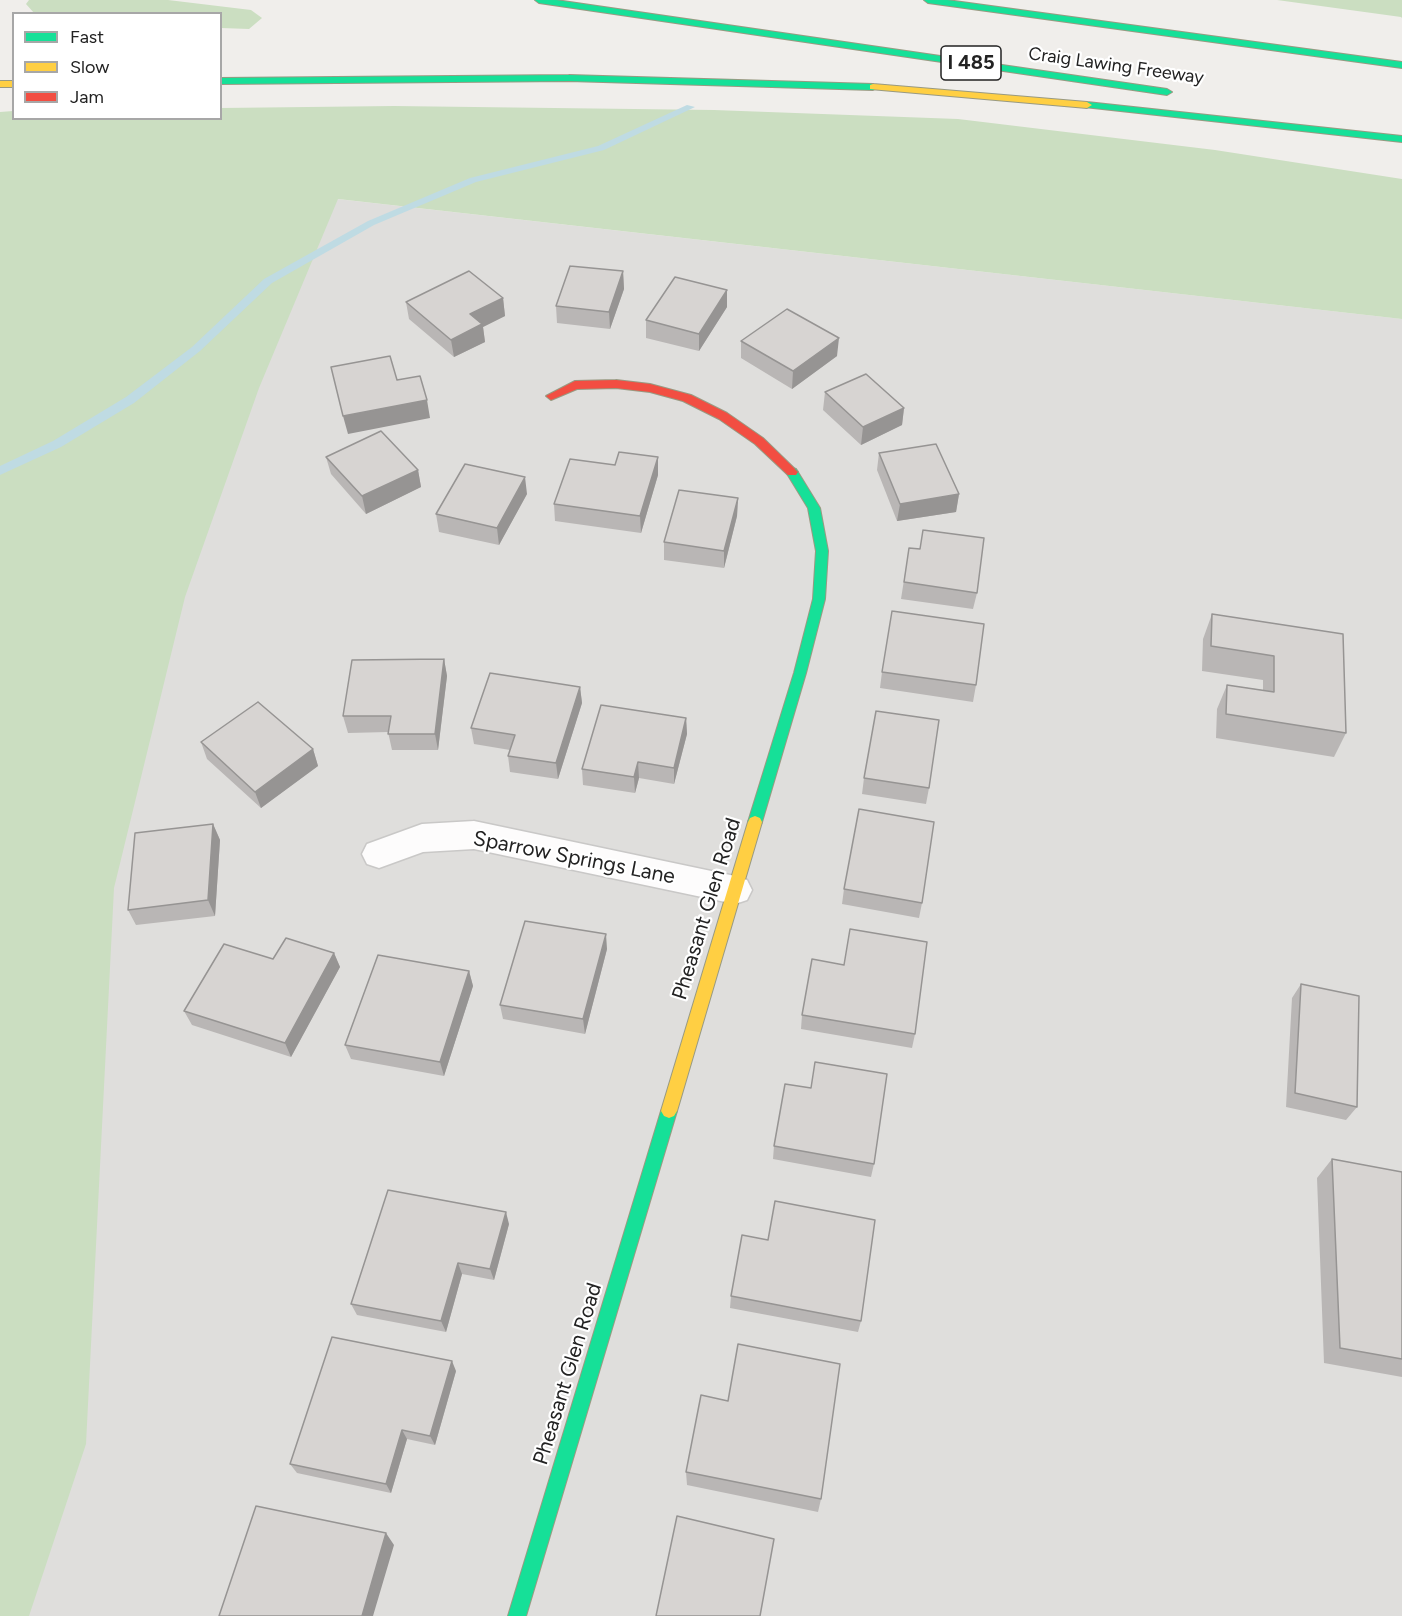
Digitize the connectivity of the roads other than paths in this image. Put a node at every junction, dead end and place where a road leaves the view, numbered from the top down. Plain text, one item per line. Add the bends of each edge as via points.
1 (539, 0) edge
2 (928, 0) edge
3 (1265, 32) dead end
4 (1402, 56) edge
5 (1402, 65) edge
6 (222, 81) edge
7 (1178, 93) dead end
8 (1366, 121) dead end
9 (1402, 126) edge
10 (1402, 139) edge
11 (551, 396) dead end
12 (379, 854) dead end
13 (735, 890) junction
14 (517, 1616) edge

1 - 7 main road, Craig Lawing Freeway / I 485
2 - 5 main road, Craig Lawing Freeway
3 - 4 main road
6 - 10 main road via 569,78 843,85 1043,100
8 - 9 main road
11 - 13 main road, Pheasant Glen Road via 575,385 616,384 687,398 723,416 759,441 790,469 814,508 822,551 819,599
12 - 13 street, Sparrow Springs Lane via 422,838 474,836
13 - 14 main road, Pheasant Glen Road

